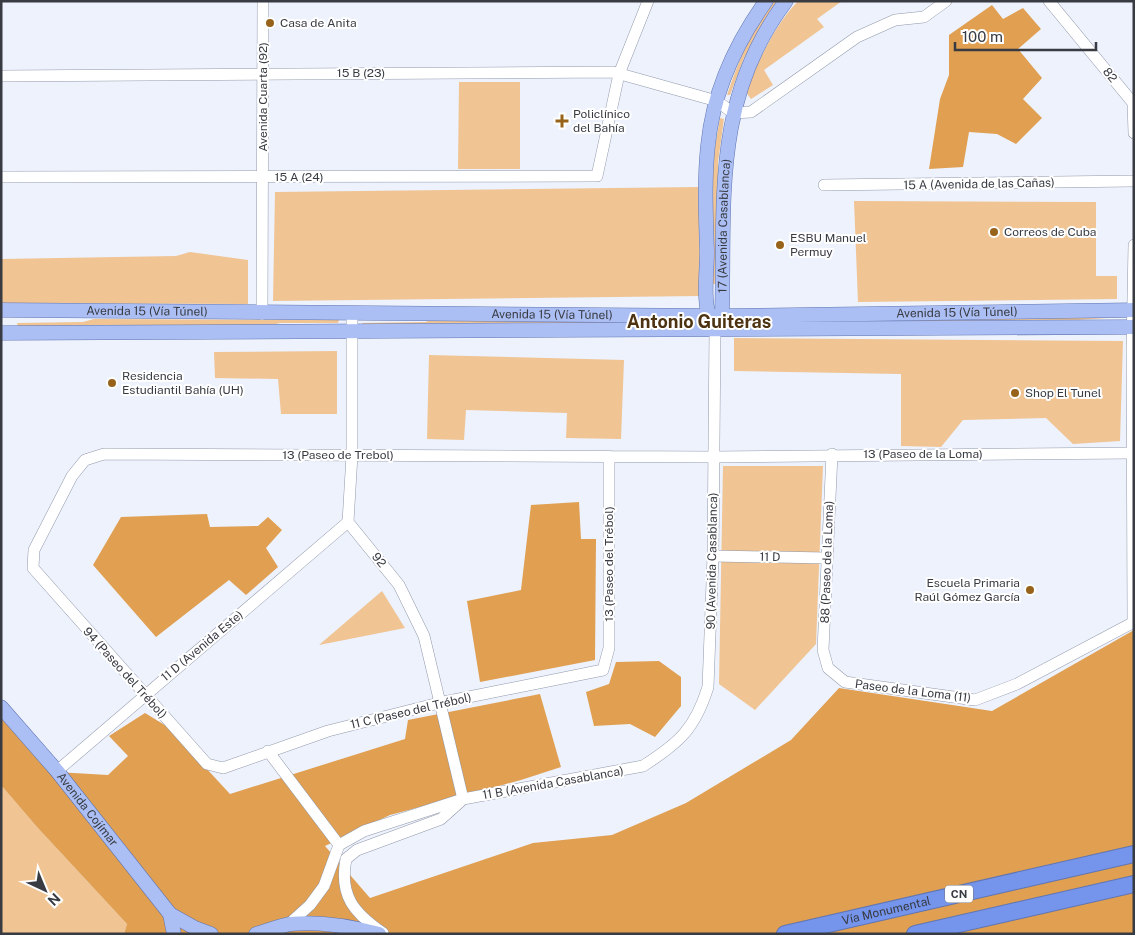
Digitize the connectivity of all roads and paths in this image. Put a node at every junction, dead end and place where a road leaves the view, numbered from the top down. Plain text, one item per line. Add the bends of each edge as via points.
1 (263, 1) edge
2 (648, 1) edge
3 (766, 1) edge
4 (786, 1) edge
5 (946, 1) edge
6 (1048, 1) edge
7 (263, 74) junction
8 (619, 74) junction
9 (1, 76) edge
10 (717, 101) junction
11 (1133, 103) edge
12 (733, 113) junction
13 (1134, 133) edge
14 (1, 177) edge
15 (262, 177) junction
16 (1134, 181) edge
17 (824, 185) dead end
18 (1134, 245) edge
19 (1, 310) edge
20 (1133, 310) edge
21 (262, 314) junction
22 (352, 314) junction
23 (708, 316) junction
24 (722, 316) junction
25 (1133, 327) edge
26 (715, 330) junction
27 (351, 332) junction
28 (1, 333) edge
29 (1133, 453) edge
30 (832, 454) junction
31 (352, 455) junction
32 (609, 456) junction
33 (713, 457) junction
34 (348, 522) junction
35 (714, 556) junction
36 (826, 558) junction
37 (33, 568) joint
38 (1134, 622) edge
39 (828, 668) joint
40 (603, 670) joint
41 (145, 695) junction
42 (439, 703) junction
43 (1, 707) edge
44 (268, 751) junction
45 (643, 766) joint
46 (223, 768) joint
47 (57, 771) junction
48 (463, 799) junction
49 (339, 845) junction
50 (1134, 854) edge
51 (1134, 884) edge
52 (170, 914) junction
53 (289, 924) junction
54 (174, 934) edge
55 (211, 934) edge
56 (256, 934) edge
57 (379, 934) edge
58 (384, 934) edge
59 (785, 934) edge
60 (915, 934) edge

1 - 7 street, Avenida Cuarta (92)
2 - 8 street
3 - 10 main road, 17 (Avenida Casablanca) via 740,43
4 - 12 main road, 17 (Avenida Casablanca) via 752,60
5 - 12 street via 924,17 895,20 857,37 757,109
6 - 11 street, 82
7 - 8 street, 15 B (23)
7 - 9 street, 15 B (23)
7 - 15 street, Avenida Cuarta (92)
8 - 10 street, 15 B (23)
8 - 15 street, 15 A (24) via 596,176
10 - 12 street
10 - 23 main road, 17 (Avenida Casablanca) via 708,144 706,176
11 - 13 street, 82
12 - 24 main road, 17 (Avenida Casablanca) via 724,174
14 - 15 street, 15 A (24)
15 - 21 street, Avenida Cuarta (92)
16 - 17 street, 15 A (Avenida de las Cañas)
18 - 20 street
19 - 21 main road, Avenida 15 (Vía Túnel)
20 - 24 main road, Avenida 15 (Vía Túnel)
20 - 25 street
21 - 22 main road, Avenida 15 (Vía Túnel)
22 - 23 main road, Avenida 15 (Vía Túnel)
22 - 27 street
23 - 24 main road, Avenida 15 (Vía Túnel)
23 - 26 main road, 17 (Avenida Casablanca)
24 - 26 main road, 17 (Avenida Casablanca)
25 - 26 main road, Avenida 15 (Vía Túnel)
25 - 29 street
26 - 27 main road, Avenida 15 (Vía Túnel)
26 - 33 street, 90 (Avenida Casablanca)
27 - 28 main road, Avenida 15 (Vía Túnel)
27 - 31 street
29 - 30 street, 13 (Paseo de la Loma)
29 - 38 street
30 - 33 street, 13 (Paseo de la Loma)
30 - 36 street, 88 (Paseo de la Loma)
31 - 32 street, 13 (Paseo de Trebol)
31 - 34 street
31 - 37 street, 13 (Paseo de Trebol) via 104,454 84,460 72,476 34,550
32 - 33 street, 13 (Paseo de Trebol)
32 - 40 street, 13 (Paseo del Trébol) via 609,648
33 - 35 street, 90 (Avenida Casablanca)
34 - 41 street, 11 D (Avenida Este)
34 - 42 street, 92 via 399,585 424,636
35 - 36 street, 11 D
35 - 45 street, 90 (Avenida Casablanca) via 708,687 702,707 684,736
36 - 39 street, 88 (Paseo de la Loma) via 823,650
37 - 41 street, 94 (Paseo del Trébol)
38 - 39 street, Paseo de la Loma (11) via 1017,684 975,700 845,682
40 - 42 street, 11 C (Paseo del Trébol)
41 - 46 street, 94 (Paseo del Trébol) via 207,764
41 - 47 street, 11 D (Avenida Este)
42 - 44 street, 11 C (Paseo del Trébol) via 328,731
42 - 48 street, 92
43 - 47 main road, Avenida Cojímar
44 - 46 street, 11 C (Paseo del Trébol)
44 - 49 street
45 - 48 street, 11 B (Avenida Casablanca)
47 - 52 main road, Avenida Cojímar
48 - 49 street, 11 B (Avenida Casablanca) via 364,831
48 - 58 street via 441,818 357,850 346,859 346,892 364,920
49 - 53 street via 324,886 310,905
50 - 59 highway, Vía Monumental / CN
51 - 60 highway, CN
52 - 54 main road
52 - 55 main road
53 - 56 main road
53 - 57 main road via 355,927

